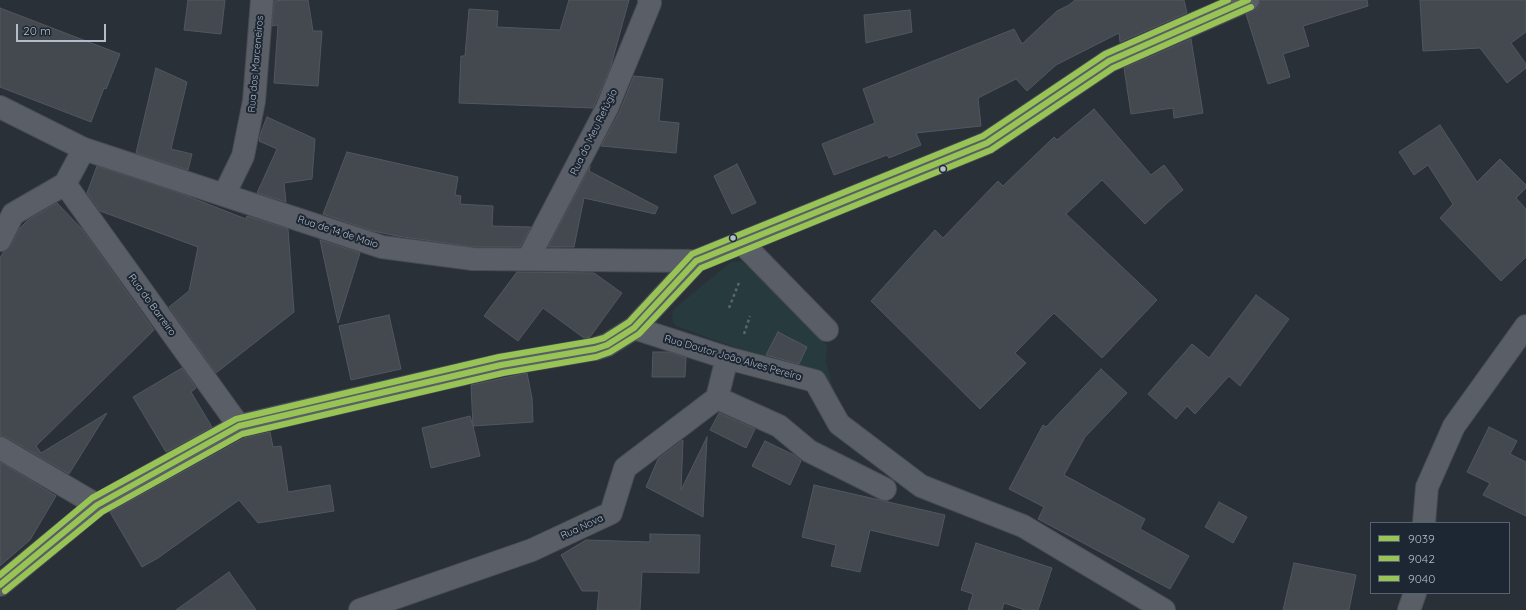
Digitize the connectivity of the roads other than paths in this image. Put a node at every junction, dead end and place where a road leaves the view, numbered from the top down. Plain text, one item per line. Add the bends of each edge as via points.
1 (262, 0) edge
2 (649, 0) edge
3 (1248, 0) edge
4 (0, 107) edge
5 (84, 149) junction
6 (65, 184) junction
7 (224, 196) junction
8 (0, 240) edge
9 (742, 243) junction
10 (528, 259) junction
11 (696, 261) junction
12 (1526, 326) edge
13 (634, 328) junction
14 (827, 330) dead end
15 (727, 358) junction
16 (717, 398) junction
17 (239, 426) junction
18 (0, 448) edge
19 (885, 489) dead end
20 (97, 505) junction
21 (1424, 522) edge
22 (0, 585) edge
23 (1415, 594) edge
24 (360, 610) edge
25 (1164, 610) edge
26 (1409, 610) edge

1 - 7 street, Rua dos Marceneiros via 254,101 243,156
2 - 10 street, Rua do Meu Refúgio via 650,3 607,108
3 - 9 street via 1109,61 987,143
4 - 5 street, Rua de 14 de Maio
5 - 6 street
5 - 7 street, Rua de 14 de Maio
6 - 8 street via 13,214
6 - 17 street, Rua do Barreiro
7 - 10 street, Rua de 14 de Maio via 382,247 472,259
9 - 11 street
9 - 14 street
10 - 11 street, Rua de 14 de Maio
11 - 13 street
12 - 21 street via 1454,426 1427,487
13 - 15 street, Rua Doutor João Alves Pereira
13 - 17 street via 595,349 501,365
15 - 16 street
15 - 25 street, Rua Doutor João Alves Pereira via 815,381 839,424 921,486 1023,526
16 - 19 street via 779,426 809,451
16 - 24 street, Rua Nova via 624,468 612,513 532,550
17 - 20 street
18 - 20 street
20 - 22 street
23 - 26 street

